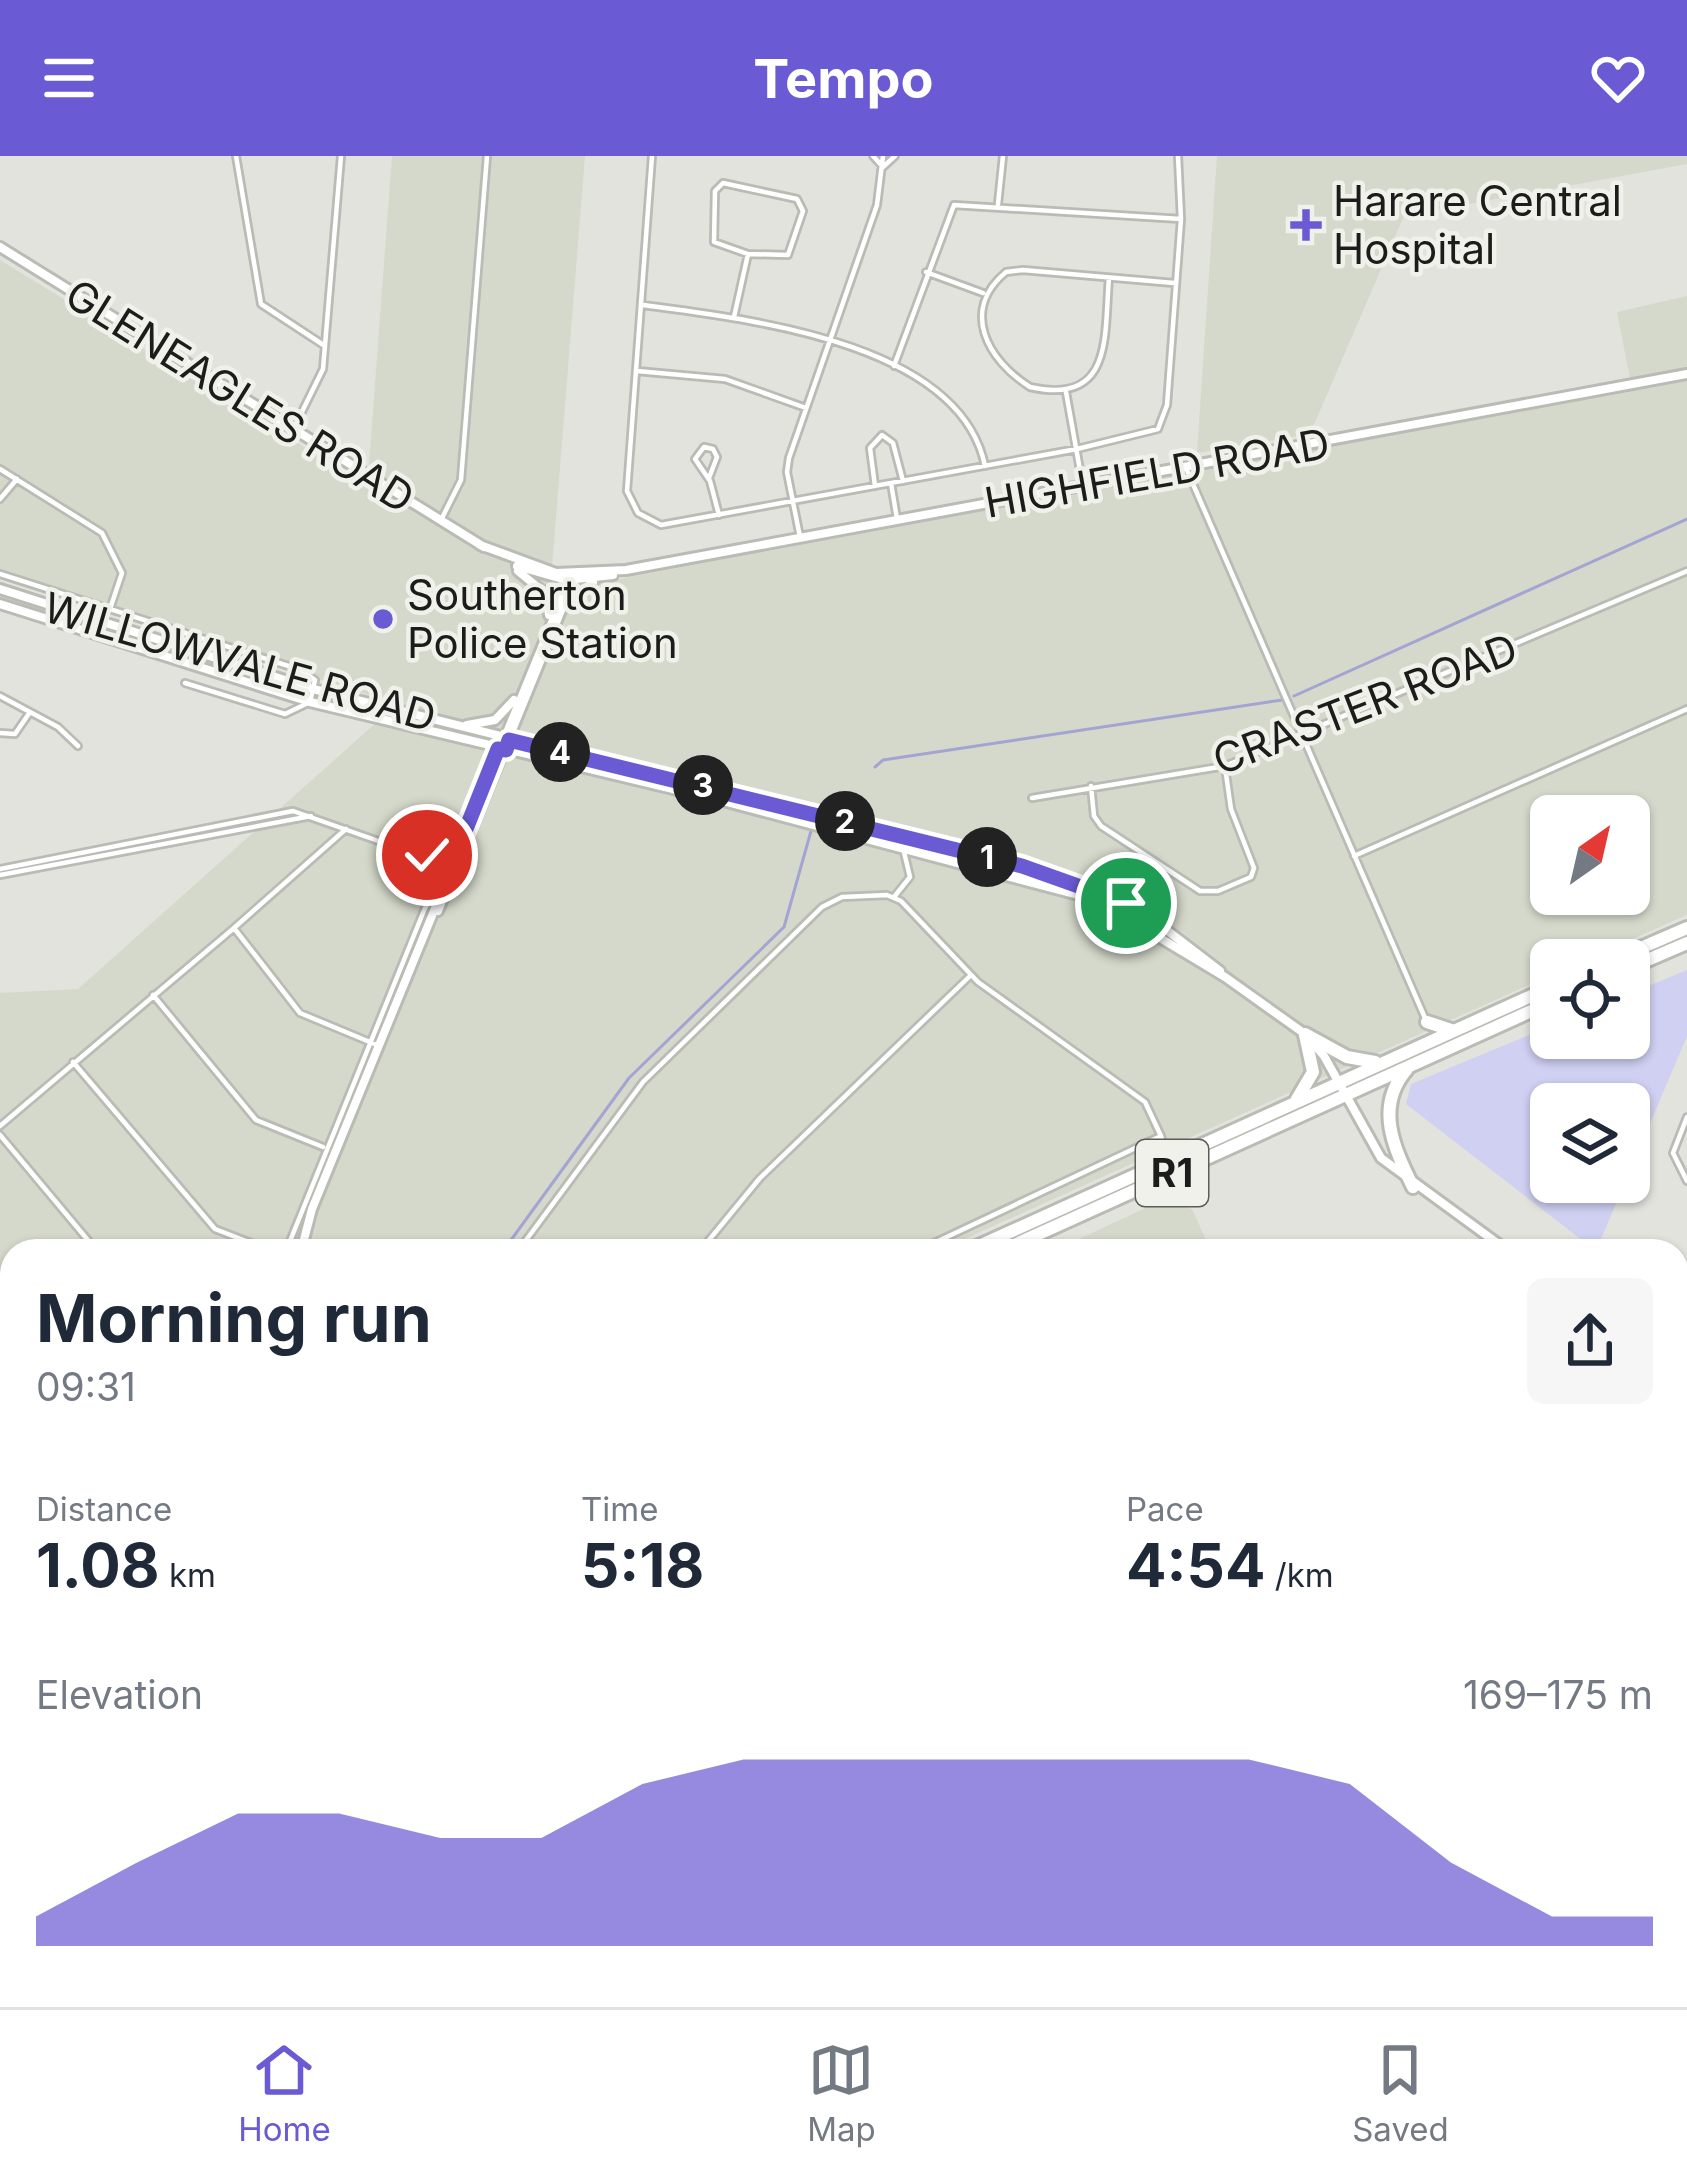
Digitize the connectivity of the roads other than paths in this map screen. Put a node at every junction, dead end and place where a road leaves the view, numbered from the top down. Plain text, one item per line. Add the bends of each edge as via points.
1 (236, 156) edge
2 (341, 156) edge
3 (487, 156) edge
4 (652, 156) edge
5 (873, 156) edge
6 (883, 156) edge
7 (895, 156) edge
8 (1003, 156) edge
9 (1179, 157) edge
10 (883, 167) junction
11 (998, 204) junction
12 (1181, 219) junction
13 (0, 247) edge
14 (748, 254) junction
15 (926, 272) junction
16 (1109, 278) junction
17 (1174, 283) junction
18 (985, 294) junction
19 (643, 304) junction
20 (734, 317) junction
21 (829, 344) junction
22 (325, 346) junction
23 (895, 366) junction
24 (638, 371) junction
25 (1687, 374) edge
26 (1066, 390) junction
27 (807, 408) junction
28 (294, 428) junction
29 (1077, 449) junction
30 (985, 466) junction
31 (1186, 468) junction
32 (0, 469) edge
33 (709, 478) junction
34 (17, 479) junction
35 (902, 482) junction
36 (891, 483) junction
37 (875, 487) junction
38 (1083, 487) junction
39 (0, 500) edge
40 (792, 502) junction
41 (719, 515) junction
42 (441, 520) junction
43 (897, 520) junction
44 (800, 537) junction
45 (480, 545) junction
46 (507, 561) junction
47 (626, 570) junction
48 (1687, 572) edge
49 (0, 574) edge
50 (571, 579) junction
51 (599, 579) junction
52 (0, 590) edge
53 (0, 604) edge
54 (109, 611) junction
55 (561, 611) junction
56 (549, 622) junction
57 (185, 683) dead end
58 (313, 689) junction
59 (522, 689) junction
60 (0, 696) edge
61 (310, 702) junction
62 (1687, 710) edge
63 (30, 712) junction
64 (519, 714) junction
65 (459, 726) junction
66 (0, 733) edge
67 (1304, 735) junction
68 (478, 744) junction
69 (504, 744) junction
70 (78, 746) dead end
71 (537, 747) junction
72 (527, 755) junction
73 (1225, 766) junction
74 (494, 772) junction
75 (1091, 786) junction
76 (1032, 798) dead end
77 (347, 827) junction
78 (462, 839) junction
79 (902, 847) junction
80 (922, 852) junction
81 (421, 856) junction
82 (1354, 856) junction
83 (912, 868) junction
84 (0, 872) edge
85 (442, 887) junction
86 (894, 897) junction
87 (436, 902) junction
88 (431, 923) junction
89 (233, 928) junction
90 (1687, 928) edge
91 (1687, 943) edge
92 (1650, 944) edge
93 (1650, 959) edge
94 (971, 975) junction
95 (1226, 976) junction
96 (152, 995) junction
97 (1530, 996) edge
98 (1530, 1011) edge
99 (1427, 1022) junction
100 (1454, 1030) junction
101 (1305, 1034) junction
102 (370, 1043) junction
103 (1438, 1044) junction
104 (382, 1046) junction
105 (1388, 1061) junction
106 (74, 1062) junction
107 (1412, 1064) junction
108 (1340, 1089) junction
109 (1296, 1100) junction
110 (1687, 1117) edge
111 (0, 1126) edge
112 (0, 1135) edge
113 (1160, 1136) junction
114 (325, 1148) junction
115 (1167, 1160) junction
116 (1686, 1178) edge
117 (1413, 1187) junction
118 (87, 1239) edge
119 (242, 1239) edge
120 (291, 1239) edge
121 (304, 1239) edge
122 (527, 1239) edge
123 (710, 1239) edge
124 (942, 1239) edge
125 (994, 1239) edge
126 (1040, 1239) edge
127 (1490, 1239) edge

1 - 22 street via 261,304
2 - 22 street
3 - 42 street via 461,481
4 - 19 street
5 - 10 street
6 - 10 street
7 - 10 street
8 - 11 street
9 - 12 street
10 - 21 street via 878,205
11 - 12 street
11 - 15 street via 961,202 948,210
12 - 17 street
13 - 28 street, GLENEAGLES ROAD
14 - 14 street via 710,238 723,183 802,205 788,255
14 - 20 street
15 - 18 street
15 - 23 street
16 - 17 street
16 - 18 street via 1010,271
16 - 26 street via 1100,365 1090,380
17 - 29 street via 1162,422 1148,434
18 - 26 street via 979,323 997,357 1030,387
19 - 20 street
19 - 24 street
20 - 21 street
21 - 23 street
21 - 27 street
22 - 28 street
23 - 30 street via 940,390 977,436
24 - 27 street via 717,377
24 - 41 street via 630,505 668,524
25 - 31 street, HIGHFIELD ROAD
26 - 29 street
27 - 40 street via 787,467
28 - 42 street, GLENEAGLES ROAD
29 - 30 street
29 - 38 street
30 - 35 street
31 - 38 street, HIGHFIELD ROAD
31 - 67 street
32 - 34 street
33 - 33 street via 717,457 704,447 695,459
33 - 41 street
34 - 39 street
34 - 54 street via 109,540 122,573
35 - 36 street
35 - 37 street via 893,443 882,435 870,448
36 - 37 street
36 - 43 street
37 - 40 street
38 - 43 street, HIGHFIELD ROAD
40 - 41 street
40 - 44 street
42 - 45 street, GLENEAGLES ROAD
43 - 44 street, HIGHFIELD ROAD
44 - 47 street, HIGHFIELD ROAD
45 - 46 street, GLENEAGLES ROAD
45 - 50 street, GLENEAGLES ROAD
46 - 50 street, GLENEAGLES ROAD
46 - 56 street via 545,594
47 - 50 street, HIGHFIELD ROAD
47 - 51 street, HIGHFIELD ROAD
48 - 67 street, CRASTER ROAD
49 - 54 street
50 - 51 street, HIGHFIELD ROAD
50 - 55 street
50 - 56 street
51 - 55 street
52 - 58 street, WILLOWVALE ROAD
53 - 61 street, WILLOWVALE ROAD
54 - 58 street via 301,670 314,676
55 - 64 street
56 - 59 street
57 - 61 street via 263,711 296,712
58 - 61 street
58 - 65 street, WILLOWVALE ROAD
59 - 65 street via 495,720
59 - 69 street
60 - 63 street
61 - 68 street, WILLOWVALE ROAD
62 - 82 street
63 - 66 street via 15,734
63 - 70 street
64 - 69 street
64 - 71 street via 520,731
65 - 69 street, WILLOWVALE ROAD
67 - 73 street, CRASTER ROAD
67 - 82 street
68 - 69 street, WILLOWVALE ROAD
68 - 74 street
69 - 71 street, WILLOWVALE ROAD
69 - 72 street, WILLOWVALE ROAD
69 - 74 street
71 - 95 street, WILLOWVALE ROAD via 1084,884 1147,915
72 - 74 street
72 - 79 street, WILLOWVALE ROAD
73 - 75 street, CRASTER ROAD
73 - 75 street via 1254,868 1218,891 1200,891 1101,826
74 - 78 street
74 - 88 street
75 - 76 street, CRASTER ROAD
77 - 81 street
77 - 84 street via 284,811
77 - 89 street
78 - 81 street
78 - 85 street
79 - 80 street, WILLOWVALE ROAD
79 - 83 street
80 - 83 street
80 - 95 street, WILLOWVALE ROAD via 1097,900
81 - 85 street
82 - 99 street
83 - 86 street
85 - 87 street
86 - 94 street
86 - 122 street via 842,897 822,908 643,1082
87 - 88 street
87 - 102 street via 425,908
88 - 104 street
89 - 96 street
89 - 102 street via 300,1013
90 - 92 highway
91 - 93 highway
94 - 113 street via 1141,1098
94 - 123 street via 760,1178
95 - 101 street, WILLOWVALE ROAD
96 - 106 street
96 - 114 street via 256,1120
97 - 100 highway, R1
98 - 103 highway, R1
99 - 100 highway
99 - 103 street
100 - 103 highway, R1
101 - 105 highway via 1358,1061
101 - 108 street, WILLOWVALE ROAD
101 - 109 highway via 1313,1072
102 - 104 street
102 - 114 street
103 - 105 highway, R1
103 - 107 highway, R1
104 - 121 street
105 - 108 highway, R1
106 - 111 street
106 - 119 street via 215,1228
107 - 108 highway, R1
107 - 117 highway via 1388,1114
108 - 109 highway, R1
108 - 117 street, WILLOWVALE ROAD via 1372,1147
108 - 126 highway, R1
109 - 115 highway, R1
110 - 116 street via 1673,1154
112 - 118 street
113 - 115 street
113 - 124 street
114 - 120 street
115 - 125 highway, R1
117 - 127 street, WILLOWVALE ROAD

